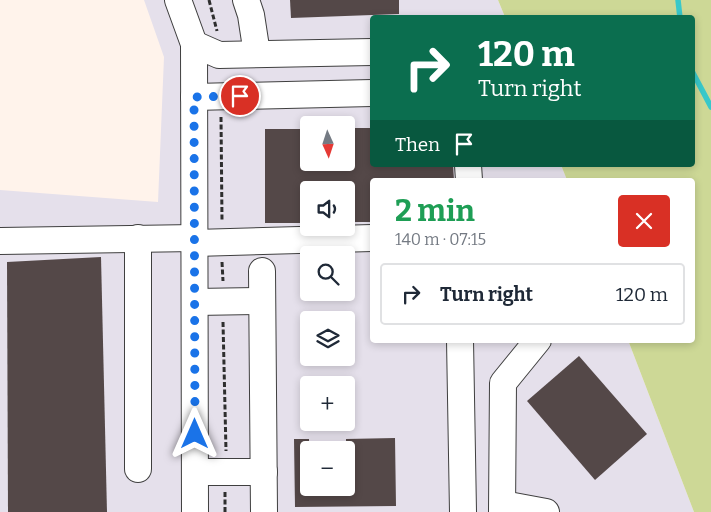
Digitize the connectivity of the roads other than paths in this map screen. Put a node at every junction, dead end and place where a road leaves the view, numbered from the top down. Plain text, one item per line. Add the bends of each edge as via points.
1 (178, 0) edge
2 (246, 0) edge
3 (194, 44) junction
4 (370, 52) edge
5 (257, 54) junction
6 (370, 94) edge
7 (194, 97) junction
8 (138, 238) junction
9 (370, 238) edge
10 (195, 240) junction
11 (0, 241) edge
12 (262, 271) dead end
13 (262, 301) junction
14 (195, 302) junction
15 (460, 343) edge
16 (536, 343) edge
17 (138, 469) dead end
18 (195, 472) junction
19 (264, 472) junction
20 (503, 508) edge
21 (195, 512) edge
22 (264, 512) edge
23 (463, 512) edge
24 (546, 512) edge

1 - 3 street
2 - 5 street
3 - 5 street via 219,55
3 - 7 street
4 - 5 street
6 - 7 street
7 - 10 street
8 - 10 street
8 - 11 street
8 - 17 street
9 - 10 street
10 - 14 street
12 - 13 street
13 - 14 street
13 - 19 street
14 - 18 street
15 - 23 street
16 - 20 street via 503,383
18 - 19 street
18 - 21 street
19 - 22 street
20 - 24 street

